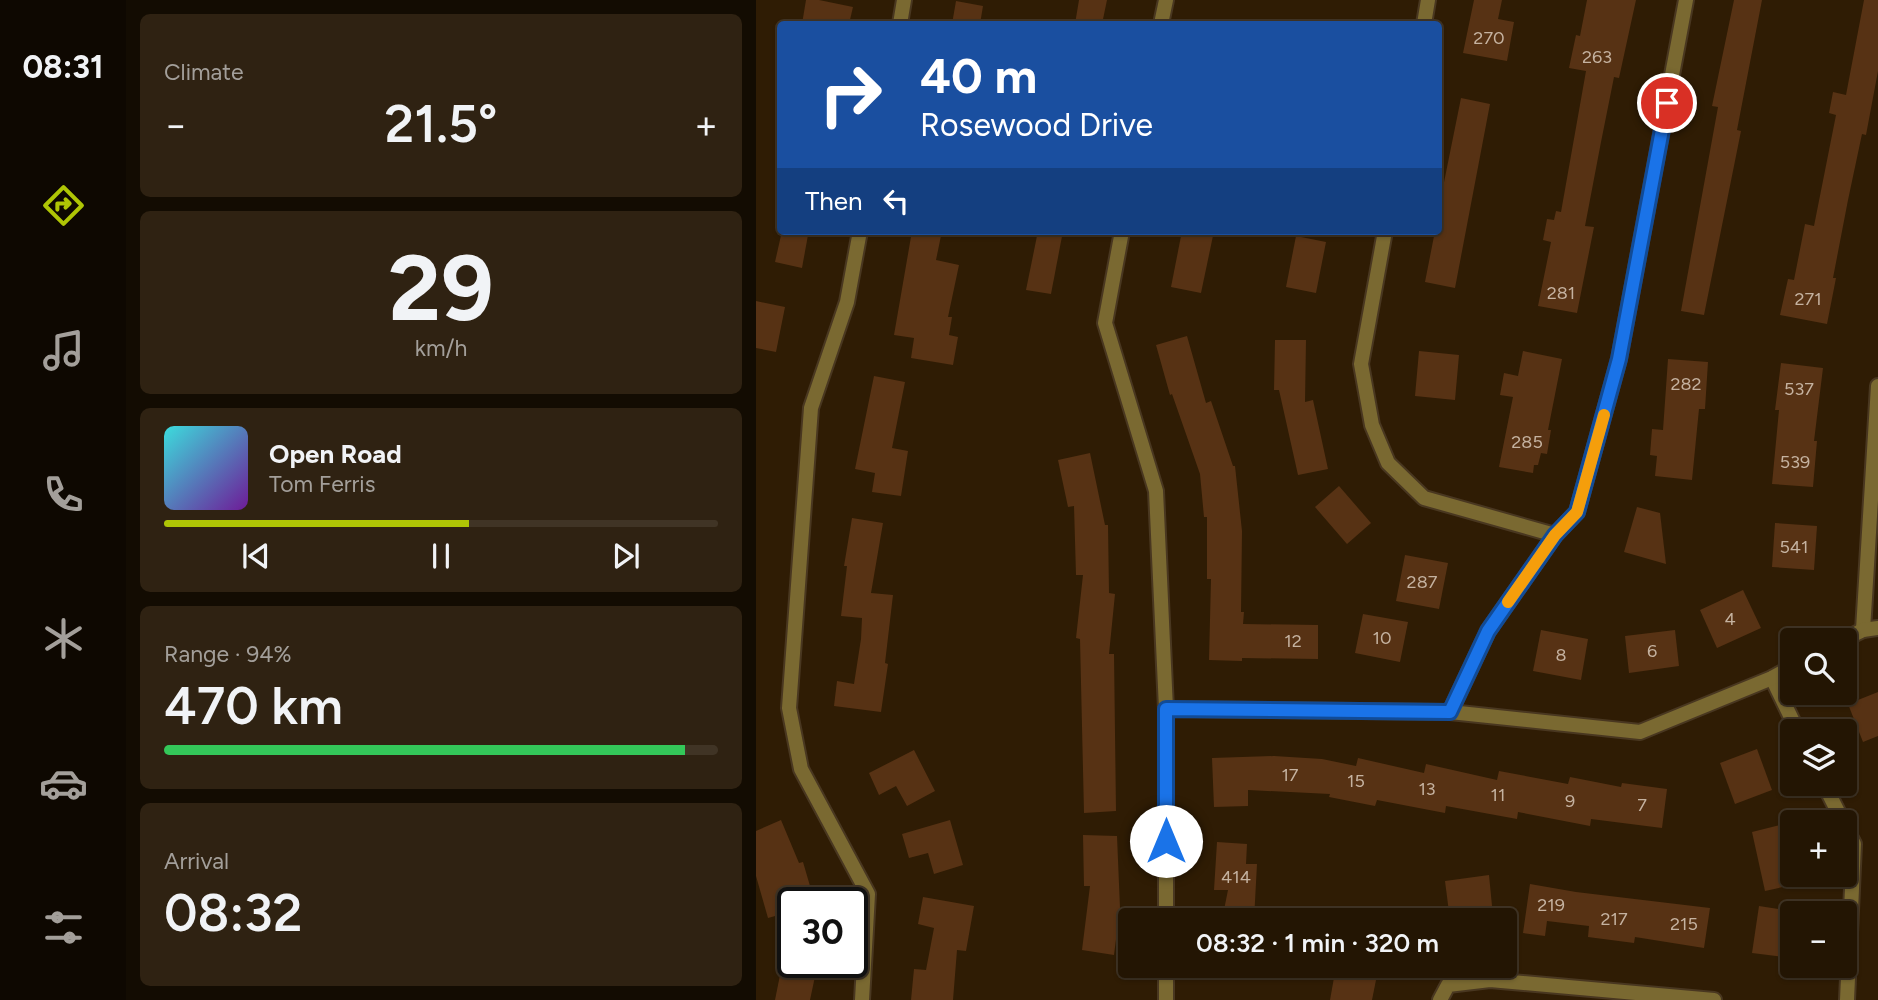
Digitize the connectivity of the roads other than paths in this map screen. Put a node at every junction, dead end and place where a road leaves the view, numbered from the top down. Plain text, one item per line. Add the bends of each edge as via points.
1 (904, 0) edge
2 (1166, 0) edge
3 (1428, 0) edge
4 (1686, 0) edge
5 (900, 21) edge
6 (1162, 21) edge
7 (1424, 21) edge
8 (859, 235) edge
9 (1121, 235) edge
10 (1384, 235) edge
11 (1878, 386) edge
12 (1555, 535) junction
13 (1878, 628) edge
14 (1863, 630) junction
15 (1857, 633) edge
16 (1780, 674) edge
17 (1772, 678) junction
18 (1166, 709) junction
19 (1450, 712) junction
20 (1792, 719) edge
21 (1852, 887) edge
22 (1166, 908) edge
23 (1166, 978) edge
24 (862, 1000) edge
25 (1166, 1000) edge
26 (1440, 1000) edge
27 (1714, 1000) edge
28 (1847, 1000) edge

1 - 5 street
2 - 6 street
3 - 7 street
4 - 12 street via 1619,359 1577,512
8 - 24 street via 847,302 811,408 789,708 801,769 869,894
9 - 18 street via 1105,323 1156,491
10 - 12 street via 1361,363 1372,425 1388,463 1423,498
11 - 14 street
12 - 19 street via 1488,631
13 - 14 street
14 - 15 street
16 - 17 street
17 - 19 street via 1640,732
17 - 20 street
18 - 19 street
18 - 22 street
21 - 28 street
23 - 25 street
26 - 27 street via 1448,985 1490,980

